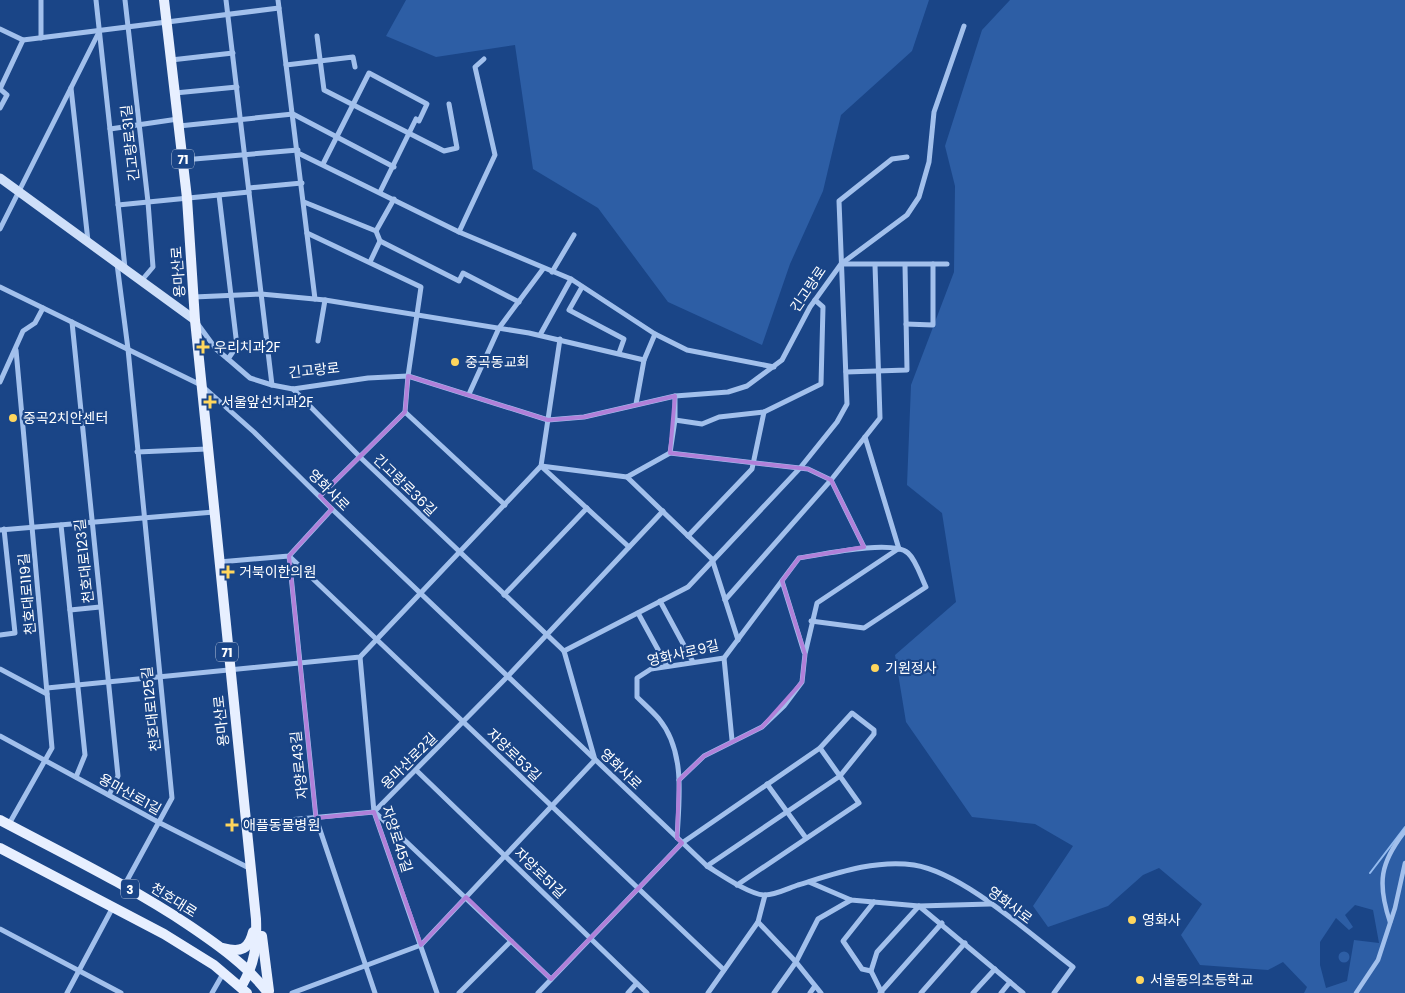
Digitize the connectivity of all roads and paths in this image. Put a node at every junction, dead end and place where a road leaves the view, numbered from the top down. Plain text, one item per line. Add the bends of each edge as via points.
1 (41, 0) edge
2 (96, 0) edge
3 (126, 0) edge
4 (164, 0) edge
5 (226, 0) edge
6 (278, 0) edge
7 (279, 8) junction
8 (228, 16) junction
9 (167, 23) junction
10 (964, 26) dead end
11 (128, 27) junction
12 (0, 29) edge
13 (99, 31) junction
14 (317, 36) dead end
15 (41, 38) junction
16 (23, 40) junction
17 (232, 53) junction
18 (484, 59) dead end
19 (171, 60) junction
20 (320, 61) junction
21 (286, 65) junction
22 (355, 67) dead end
23 (236, 87) junction
24 (71, 88) junction
25 (175, 93) junction
26 (449, 104) dead end
27 (353, 106) junction
28 (0, 108) edge
29 (293, 114) junction
30 (241, 121) junction
31 (179, 123) junction
32 (139, 125) junction
33 (110, 129) junction
34 (408, 134) junction
35 (337, 138) junction
36 (298, 152) junction
37 (245, 155) junction
38 (906, 157) dead end
39 (183, 160) junction
40 (323, 164) junction
41 (394, 167) junction
42 (0, 178) edge
43 (302, 183) junction
44 (249, 190) junction
45 (19, 191) junction
46 (380, 192) junction
47 (219, 195) junction
48 (187, 198) junction
49 (394, 199) junction
50 (148, 202) junction
51 (304, 202) junction
52 (118, 205) junction
53 (0, 229) edge
54 (376, 231) junction
55 (459, 232) junction
56 (307, 233) junction
57 (574, 235) dead end
58 (88, 241) junction
59 (380, 241) junction
60 (370, 262) junction
61 (841, 264) junction
62 (933, 264) junction
63 (947, 264) dead end
64 (121, 265) junction
65 (875, 265) junction
66 (905, 265) junction
67 (543, 269) junction
68 (552, 272) junction
69 (571, 279) junction
70 (142, 280) junction
71 (0, 287) edge
72 (582, 287) junction
73 (261, 294) junction
74 (229, 295) junction
75 (193, 297) junction
76 (315, 299) junction
77 (325, 300) junction
78 (815, 300) junction
79 (519, 302) junction
80 (43, 308) junction
81 (417, 313) junction
82 (195, 320) junction
83 (72, 322) junction
84 (906, 324) junction
85 (500, 328) junction
86 (655, 334) junction
87 (540, 335) junction
88 (560, 339) junction
89 (318, 341) dead end
90 (128, 349) junction
91 (16, 350) junction
92 (618, 353) junction
93 (228, 359) junction
94 (644, 360) junction
95 (774, 367) junction
96 (878, 371) junction
97 (846, 372) junction
98 (408, 376) junction
99 (0, 382) edge
100 (201, 385) junction
101 (272, 385) junction
102 (293, 389) junction
103 (469, 394) junction
104 (675, 396) junction
105 (636, 404) junction
106 (405, 412) junction
107 (764, 412) junction
108 (548, 420) junction
109 (675, 420) junction
110 (865, 437) junction
111 (208, 449) junction
112 (137, 452) junction
113 (670, 452) junction
114 (360, 457) junction
115 (754, 462) junction
116 (542, 466) junction
117 (800, 468) junction
118 (627, 477) junction
119 (831, 480) junction
120 (320, 496) junction
121 (505, 505) junction
122 (587, 508) junction
123 (332, 509) junction
124 (663, 511) junction
125 (214, 512) junction
126 (144, 518) junction
127 (92, 522) junction
128 (61, 525) junction
129 (32, 527) junction
130 (2, 530) edge
131 (688, 536) junction
132 (629, 547) junction
133 (864, 547) junction
134 (899, 549) junction
135 (459, 553) junction
136 (289, 556) junction
137 (712, 559) junction
138 (218, 562) junction
139 (782, 581) junction
140 (421, 594) junction
141 (504, 595) junction
142 (725, 600) junction
143 (660, 601) junction
144 (100, 607) junction
145 (70, 610) junction
146 (638, 613) junction
147 (811, 620) junction
148 (0, 635) edge
149 (546, 635) junction
150 (377, 639) junction
151 (738, 640) junction
152 (564, 651) junction
153 (804, 654) junction
154 (360, 657) junction
155 (724, 658) junction
156 (693, 662) junction
157 (300, 664) junction
158 (667, 666) junction
159 (0, 669) edge
160 (229, 671) junction
161 (508, 677) junction
162 (159, 678) junction
163 (108, 682) junction
164 (78, 685) junction
165 (47, 691) junction
166 (463, 722) junction
167 (0, 736) edge
168 (732, 740) junction
169 (820, 748) junction
170 (46, 760) junction
171 (595, 760) junction
172 (416, 770) junction
173 (76, 776) junction
174 (840, 776) junction
175 (679, 780) junction
176 (767, 784) junction
177 (109, 794) junction
178 (552, 806) junction
179 (374, 812) junction
180 (787, 812) junction
181 (316, 818) junction
182 (5, 822) edge
183 (160, 823) junction
184 (246, 824) junction
185 (1405, 831) edge
186 (677, 838) junction
187 (806, 838) junction
188 (682, 843) junction
189 (0, 848) edge
190 (505, 855) junction
191 (1405, 863) edge
192 (707, 866) junction
193 (251, 869) junction
194 (808, 882) junction
195 (737, 885) junction
196 (124, 886) junction
197 (638, 888) junction
198 (765, 895) junction
199 (466, 898) junction
200 (851, 900) junction
201 (874, 902) junction
202 (990, 904) junction
203 (919, 906) junction
204 (113, 907) junction
205 (256, 919) junction
206 (758, 922) junction
207 (942, 923) junction
208 (1391, 923) junction
209 (0, 928) edge
210 (590, 939) junction
211 (511, 941) junction
212 (964, 942) junction
213 (421, 945) junction
214 (219, 946) junction
215 (796, 962) junction
216 (366, 966) junction
217 (995, 969) junction
218 (724, 970) junction
219 (79, 971) junction
220 (871, 971) junction
221 (224, 972) junction
222 (250, 973) junction
223 (551, 979) junction
224 (1010, 982) junction
225 (636, 984) junction
226 (815, 986) junction
227 (244, 990) edge
228 (881, 992) edge
229 (67, 993) edge
230 (121, 993) edge
231 (212, 993) edge
232 (269, 993) edge
233 (292, 993) edge
234 (375, 993) edge
235 (437, 993) edge
236 (459, 993) edge
237 (538, 993) edge
238 (628, 993) edge
239 (647, 993) edge
240 (708, 993) edge
241 (774, 993) edge
242 (810, 993) edge
243 (821, 993) edge
244 (921, 993) edge
245 (973, 993) edge
246 (1001, 993) edge
247 (1023, 993) edge
248 (1054, 993) edge
249 (1356, 993) edge

1 - 15 street
2 - 13 street, 천호대로125길
3 - 11 street, 긴고랑로31길
4 - 9 main road, 용마산로 / 71
5 - 8 street
6 - 7 street
7 - 8 street
7 - 21 street
8 - 9 street
8 - 17 street
9 - 11 street
9 - 19 main road, 용마산로 / 71
10 - 61 street, 긴고랑로 via 934,112 929,162 919,197 908,215
11 - 13 street
11 - 32 street, 긴고랑로31길
12 - 16 street
13 - 15 street
13 - 24 street
13 - 33 street, 천호대로125길
14 - 20 street
15 - 16 street
16 - 28 street via 0,89 6,95
17 - 19 street
17 - 23 street
18 - 55 street via 475,67 495,155
19 - 25 main road, 용마산로 / 71
20 - 21 street
20 - 22 street via 353,57
20 - 27 street via 324,90
21 - 29 street
23 - 25 street
23 - 30 street
24 - 45 street
24 - 58 street
25 - 31 main road, 용마산로 / 71
26 - 34 street via 457,148 444,151
27 - 34 street
27 - 34 street via 370,73 427,104
27 - 35 street
29 - 30 street
29 - 35 street
29 - 36 street
30 - 31 street
30 - 37 street
31 - 32 street
31 - 39 main road, 용마산로 / 71
32 - 33 street
32 - 50 street, 긴고랑로31길
33 - 52 street, 천호대로125길
34 - 41 street
35 - 40 street
35 - 41 street
36 - 37 street
36 - 40 street
36 - 43 street
37 - 39 street
37 - 44 street
38 - 61 street via 892,159 839,201
39 - 48 main road, 용마산로 / 71
40 - 46 street
41 - 46 street
42 - 45 main road, 긴고랑로
43 - 44 street
43 - 51 street
44 - 47 street
44 - 73 street
45 - 53 street
45 - 58 main road, 긴고랑로
46 - 49 street
47 - 48 street
47 - 74 street
48 - 50 street
48 - 75 main road, 용마산로 / 71
49 - 54 street
49 - 55 street
50 - 52 street
50 - 70 street, 긴고랑로31길 via 152,267
51 - 54 street
51 - 56 street
52 - 64 street, 천호대로125길
54 - 59 street
55 - 67 street
56 - 60 street
56 - 76 street
57 - 68 street
58 - 64 main road, 긴고랑로
59 - 60 street
59 - 79 street via 459,282 464,273
60 - 81 street via 421,287
61 - 65 street
61 - 78 street, 긴고랑로
61 - 97 street
62 - 63 street
62 - 66 street
62 - 84 street via 933,325
64 - 70 main road, 긴고랑로
64 - 90 street, 천호대로125길
65 - 66 street
65 - 96 street
66 - 84 street
67 - 68 street
67 - 79 street
68 - 69 street
69 - 72 street
69 - 87 street
70 - 82 main road, 긴고랑로
71 - 80 street, 영화사로
72 - 86 street
72 - 92 street via 569,310 624,339
73 - 74 street
73 - 76 street
73 - 101 street
74 - 75 street
74 - 93 street via 237,346
75 - 82 main road, 용마산로 / 71
76 - 77 street
77 - 81 street
77 - 89 street
78 - 95 street, 긴고랑로 via 782,360
78 - 107 street via 823,307 821,384
79 - 85 street
80 - 83 street, 영화사로
80 - 91 street via 35,323 23,331
81 - 85 street
81 - 98 street
82 - 93 street, 긴고랑로 via 216,350
82 - 100 main road, 용마산로 / 71
83 - 90 street, 영화사로
83 - 127 street, 천호대로123길
84 - 96 street via 907,370
85 - 87 street
85 - 103 street
86 - 94 street
86 - 95 street via 687,350
87 - 88 street
88 - 92 street
88 - 108 street
90 - 100 street, 영화사로
90 - 112 street, 천호대로125길
91 - 99 street
91 - 129 street, 천호대로119길
92 - 94 street
93 - 101 street, 긴고랑로 via 250,378
94 - 105 street
95 - 104 street, 긴고랑로 via 747,386 728,392
96 - 97 street
96 - 110 street via 880,418
97 - 117 street via 847,404 837,422
98 - 102 street, 긴고랑로 via 368,378
98 - 103 street, 긴고랑로
98 - 106 street
100 - 111 main road, 용마산로 / 71
100 - 120 street, 영화사로
101 - 102 street, 긴고랑로
102 - 114 street, 긴고랑로36길
103 - 108 street, 긴고랑로
104 - 105 street, 긴고랑로
104 - 109 street
105 - 108 street, 긴고랑로 via 584,417
106 - 114 street
106 - 121 street
107 - 109 street via 719,417 702,424
107 - 115 street
108 - 116 street
109 - 113 street
110 - 119 street
110 - 134 street
111 - 112 street
111 - 125 main road, 용마산로 / 71
112 - 126 street, 천호대로125길
113 - 115 street
113 - 118 street
114 - 120 street
114 - 135 street, 긴고랑로36길
115 - 117 street
115 - 131 street via 752,469
116 - 118 street
116 - 121 street
116 - 122 street
117 - 119 street
117 - 137 street
118 - 124 street
119 - 133 street
119 - 142 street
120 - 123 street, 영화사로
121 - 135 street
122 - 132 street
122 - 141 street
123 - 136 street
123 - 140 street, 영화사로
124 - 131 street
124 - 132 street, 용마산로2길
125 - 126 street
125 - 138 main road, 용마산로 / 71
126 - 127 street
126 - 162 street, 천호대로125길
127 - 128 street
127 - 144 street, 천호대로123길
128 - 129 street
128 - 145 street
129 - 130 street
129 - 165 street, 천호대로119길
130 - 148 street via 15,633
131 - 137 street
132 - 149 street, 용마산로2길
133 - 134 street, 영화사로9길
133 - 139 street, 영화사로9길 via 799,558
134 - 147 street via 817,603
134 - 147 street via 908,553 926,587 864,628
135 - 140 street
135 - 141 street, 긴고랑로36길
136 - 138 street
136 - 150 street, 자양로53길
136 - 157 street, 자양로43길
137 - 142 street
137 - 143 street via 688,587
138 - 160 main road, 용마산로 / 71
139 - 151 street, 영화사로9길
139 - 153 street
140 - 150 street
140 - 161 street, 영화사로
141 - 149 street, 긴고랑로36길
142 - 151 street
143 - 146 street
143 - 156 street
144 - 145 street
144 - 163 street, 천호대로123길
145 - 164 street
146 - 152 street
146 - 158 street
147 - 153 street
149 - 152 street, 긴고랑로36길
149 - 161 street, 용마산로2길
150 - 154 street
150 - 166 street, 자양로53길
151 - 155 street, 영화사로9길
152 - 171 street
153 - 168 street via 802,682 784,706 762,727
154 - 157 street
154 - 179 street, 자양로45길
155 - 156 street, 영화사로9길
155 - 168 street
156 - 158 street, 영화사로9길
157 - 160 street
157 - 181 street, 자양로43길
158 - 175 street, 영화사로9길 via 651,668 637,678 637,697 660,720 672,744
159 - 165 street
160 - 162 street
160 - 184 main road, 용마산로 / 71
161 - 166 street, 용마산로2길
161 - 171 street, 영화사로
162 - 163 street
162 - 183 street, 천호대로125길 via 172,798
163 - 164 street
163 - 177 street, 천호대로123길 via 118,776
164 - 165 street
164 - 173 street via 85,755
165 - 170 street, 천호대로119길 via 52,748
166 - 172 street, 용마산로2길
166 - 178 street, 자양로53길
167 - 170 street, 용마산로1길
168 - 175 street via 704,756
169 - 174 street
169 - 174 street via 852,713 874,730
169 - 176 street
170 - 173 street, 용마산로1길
170 - 182 street, 천호대로119길
171 - 178 street
171 - 186 street, 영화사로
172 - 179 street, 용마산로2길
172 - 190 street, 자양로51길
173 - 177 street, 용마산로1길
174 - 180 street
174 - 187 street via 859,803
175 - 186 street, 영화사로9길
176 - 180 street
176 - 188 street
177 - 183 street, 용마산로1길
178 - 190 street
178 - 197 street, 자양로53길
179 - 181 street
179 - 199 street
179 - 213 street, 자양로45길
180 - 187 street
180 - 192 street
181 - 184 street
181 - 216 street, 자양로43길
182 - 196 main road, 천호대로 / 3
183 - 193 street, 용마산로1길
183 - 196 street, 천호대로125길
184 - 193 main road, 용마산로 / 71
185 - 208 street via 1390,850 1381,881
186 - 188 street, 영화사로
187 - 195 street
188 - 192 street, 영화사로
188 - 197 street
189 - 204 main road, 3
190 - 199 street
190 - 210 street, 자양로51길
191 - 208 street
192 - 195 street, 영화사로
193 - 205 main road, 용마산로 / 71
194 - 198 street, 영화사로
194 - 200 street
194 - 202 street, 영화사로 via 871,866 913,865 944,875
195 - 198 street, 영화사로
196 - 214 main road, 천호대로 / 3
197 - 210 street
197 - 218 street, 자양로53길
198 - 206 street
199 - 211 street
199 - 213 street
200 - 201 street
200 - 215 street via 818,919
201 - 203 street
201 - 220 street via 843,942 862,969
202 - 203 street
202 - 248 street, 영화사로 via 1073,967
203 - 207 street
203 - 220 street via 877,952
204 - 219 street
204 - 221 main road, 3
205 - 214 main road via 252,940 246,947 236,950
205 - 222 main road, 용마산로 / 71 via 256,946
205 - 232 main road via 262,936
206 - 215 street
206 - 218 street
207 - 212 street
207 - 228 street
208 - 249 street via 1378,960
209 - 219 street
210 - 223 street
210 - 225 street, 자양로51길
211 - 223 street
211 - 236 street
212 - 217 street
212 - 244 street
213 - 216 street
213 - 235 street, 자양로45길
214 - 222 main road, 천호대로 / 3
215 - 226 street
215 - 241 street
216 - 233 street
216 - 234 street, 자양로43길
217 - 224 street
217 - 245 street
218 - 240 street
219 - 229 street
219 - 230 street
220 - 228 street
221 - 227 main road, 3
221 - 231 street
222 - 227 main road, 용마산로 / 71
222 - 232 main road, 천호대로 / 3
223 - 237 street
224 - 246 street
224 - 247 street
225 - 238 street
225 - 239 street, 자양로51길
226 - 242 street
226 - 243 street

